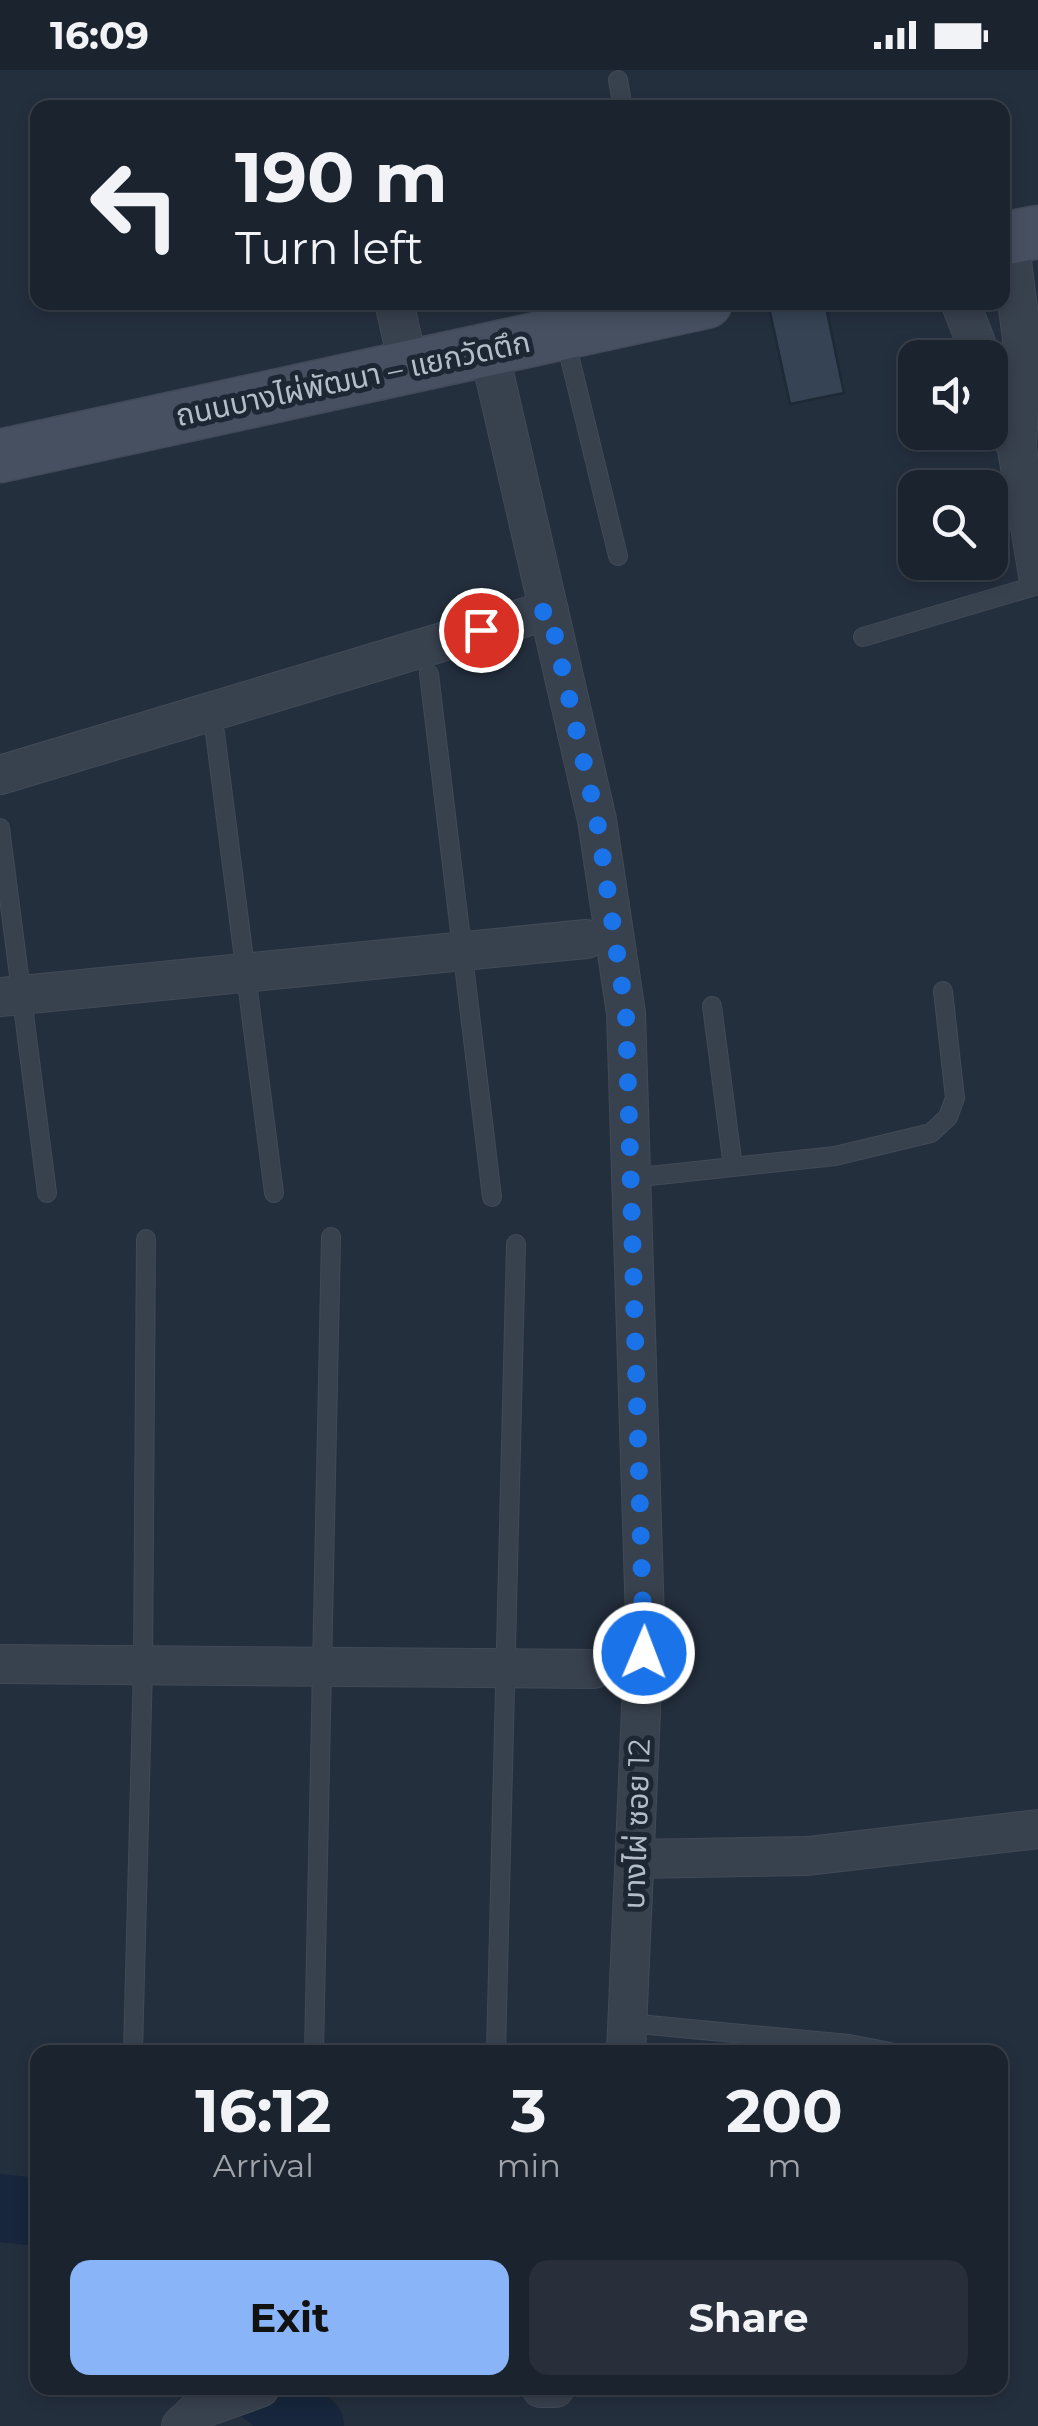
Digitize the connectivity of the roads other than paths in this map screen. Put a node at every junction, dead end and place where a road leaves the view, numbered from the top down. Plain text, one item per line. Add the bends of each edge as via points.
1 (618, 80) dead end
2 (622, 100) edge
3 (1016, 237) edge
4 (396, 310) edge
5 (659, 310) edge
6 (963, 310) edge
7 (564, 334) junction
8 (975, 340) edge
9 (489, 351) junction
10 (409, 368) junction
11 (1008, 426) edge
12 (1017, 449) junction
13 (0, 456) edge
14 (618, 556) dead end
15 (1038, 575) edge
16 (1038, 585) edge
17 (549, 610) junction
18 (863, 637) dead end
19 (429, 674) dead end
20 (214, 733) dead end
21 (0, 775) edge
22 (0, 828) edge
23 (586, 939) dead end
24 (462, 950) junction
25 (248, 970) junction
26 (943, 991) dead end
27 (12, 996) edge
28 (712, 1006) dead end
29 (733, 1167) junction
30 (632, 1178) junction
31 (47, 1193) dead end
32 (274, 1193) dead end
33 (492, 1197) dead end
34 (331, 1237) dead end
35 (146, 1239) dead end
36 (516, 1244) dead end
37 (0, 1664) edge
38 (143, 1667) junction
39 (320, 1668) junction
40 (594, 1669) dead end
41 (503, 1670) junction
42 (1038, 1830) edge
43 (635, 1860) junction
44 (627, 2038) edge
45 (133, 2045) edge
46 (314, 2045) edge
47 (496, 2045) edge
48 (854, 2045) edge
49 (243, 2395) edge
50 (189, 2418) edge

1 - 2 lane
3 - 12 street via 1022,339
4 - 10 street
5 - 7 street, ถนนบางไผ่พัฒนา – แยกวัดตึก
6 - 8 street
7 - 9 street, ถนนบางไผ่พัฒนา – แยกวัดตึก
7 - 14 lane
9 - 10 street, ถนนบางไผ่พัฒนา – แยกวัดตึก
9 - 17 street, บางไผ่ ซอย 12
10 - 13 street, ถนนบางไผ่พัฒนา – แยกวัดตึก
11 - 12 street
12 - 15 street
16 - 18 lane
17 - 21 street
17 - 30 street, บางไผ่ ซอย 12 via 597,820 626,1013
19 - 24 lane
20 - 25 lane
22 - 27 lane
23 - 24 street
24 - 25 street
24 - 33 lane
25 - 27 street
25 - 32 lane
26 - 29 lane via 956,1098 931,1133 835,1156
27 - 31 lane
28 - 29 lane
29 - 30 lane
30 - 43 street, บางไผ่ ซอย 12 via 645,1619
34 - 39 lane
35 - 38 lane
36 - 41 lane
37 - 38 street
38 - 39 street
38 - 45 lane
39 - 41 street
39 - 46 lane
40 - 41 street
41 - 47 lane
42 - 43 street via 808,1856
43 - 44 street, บางไผ่ ซอย 12
44 - 48 lane
49 - 50 street

